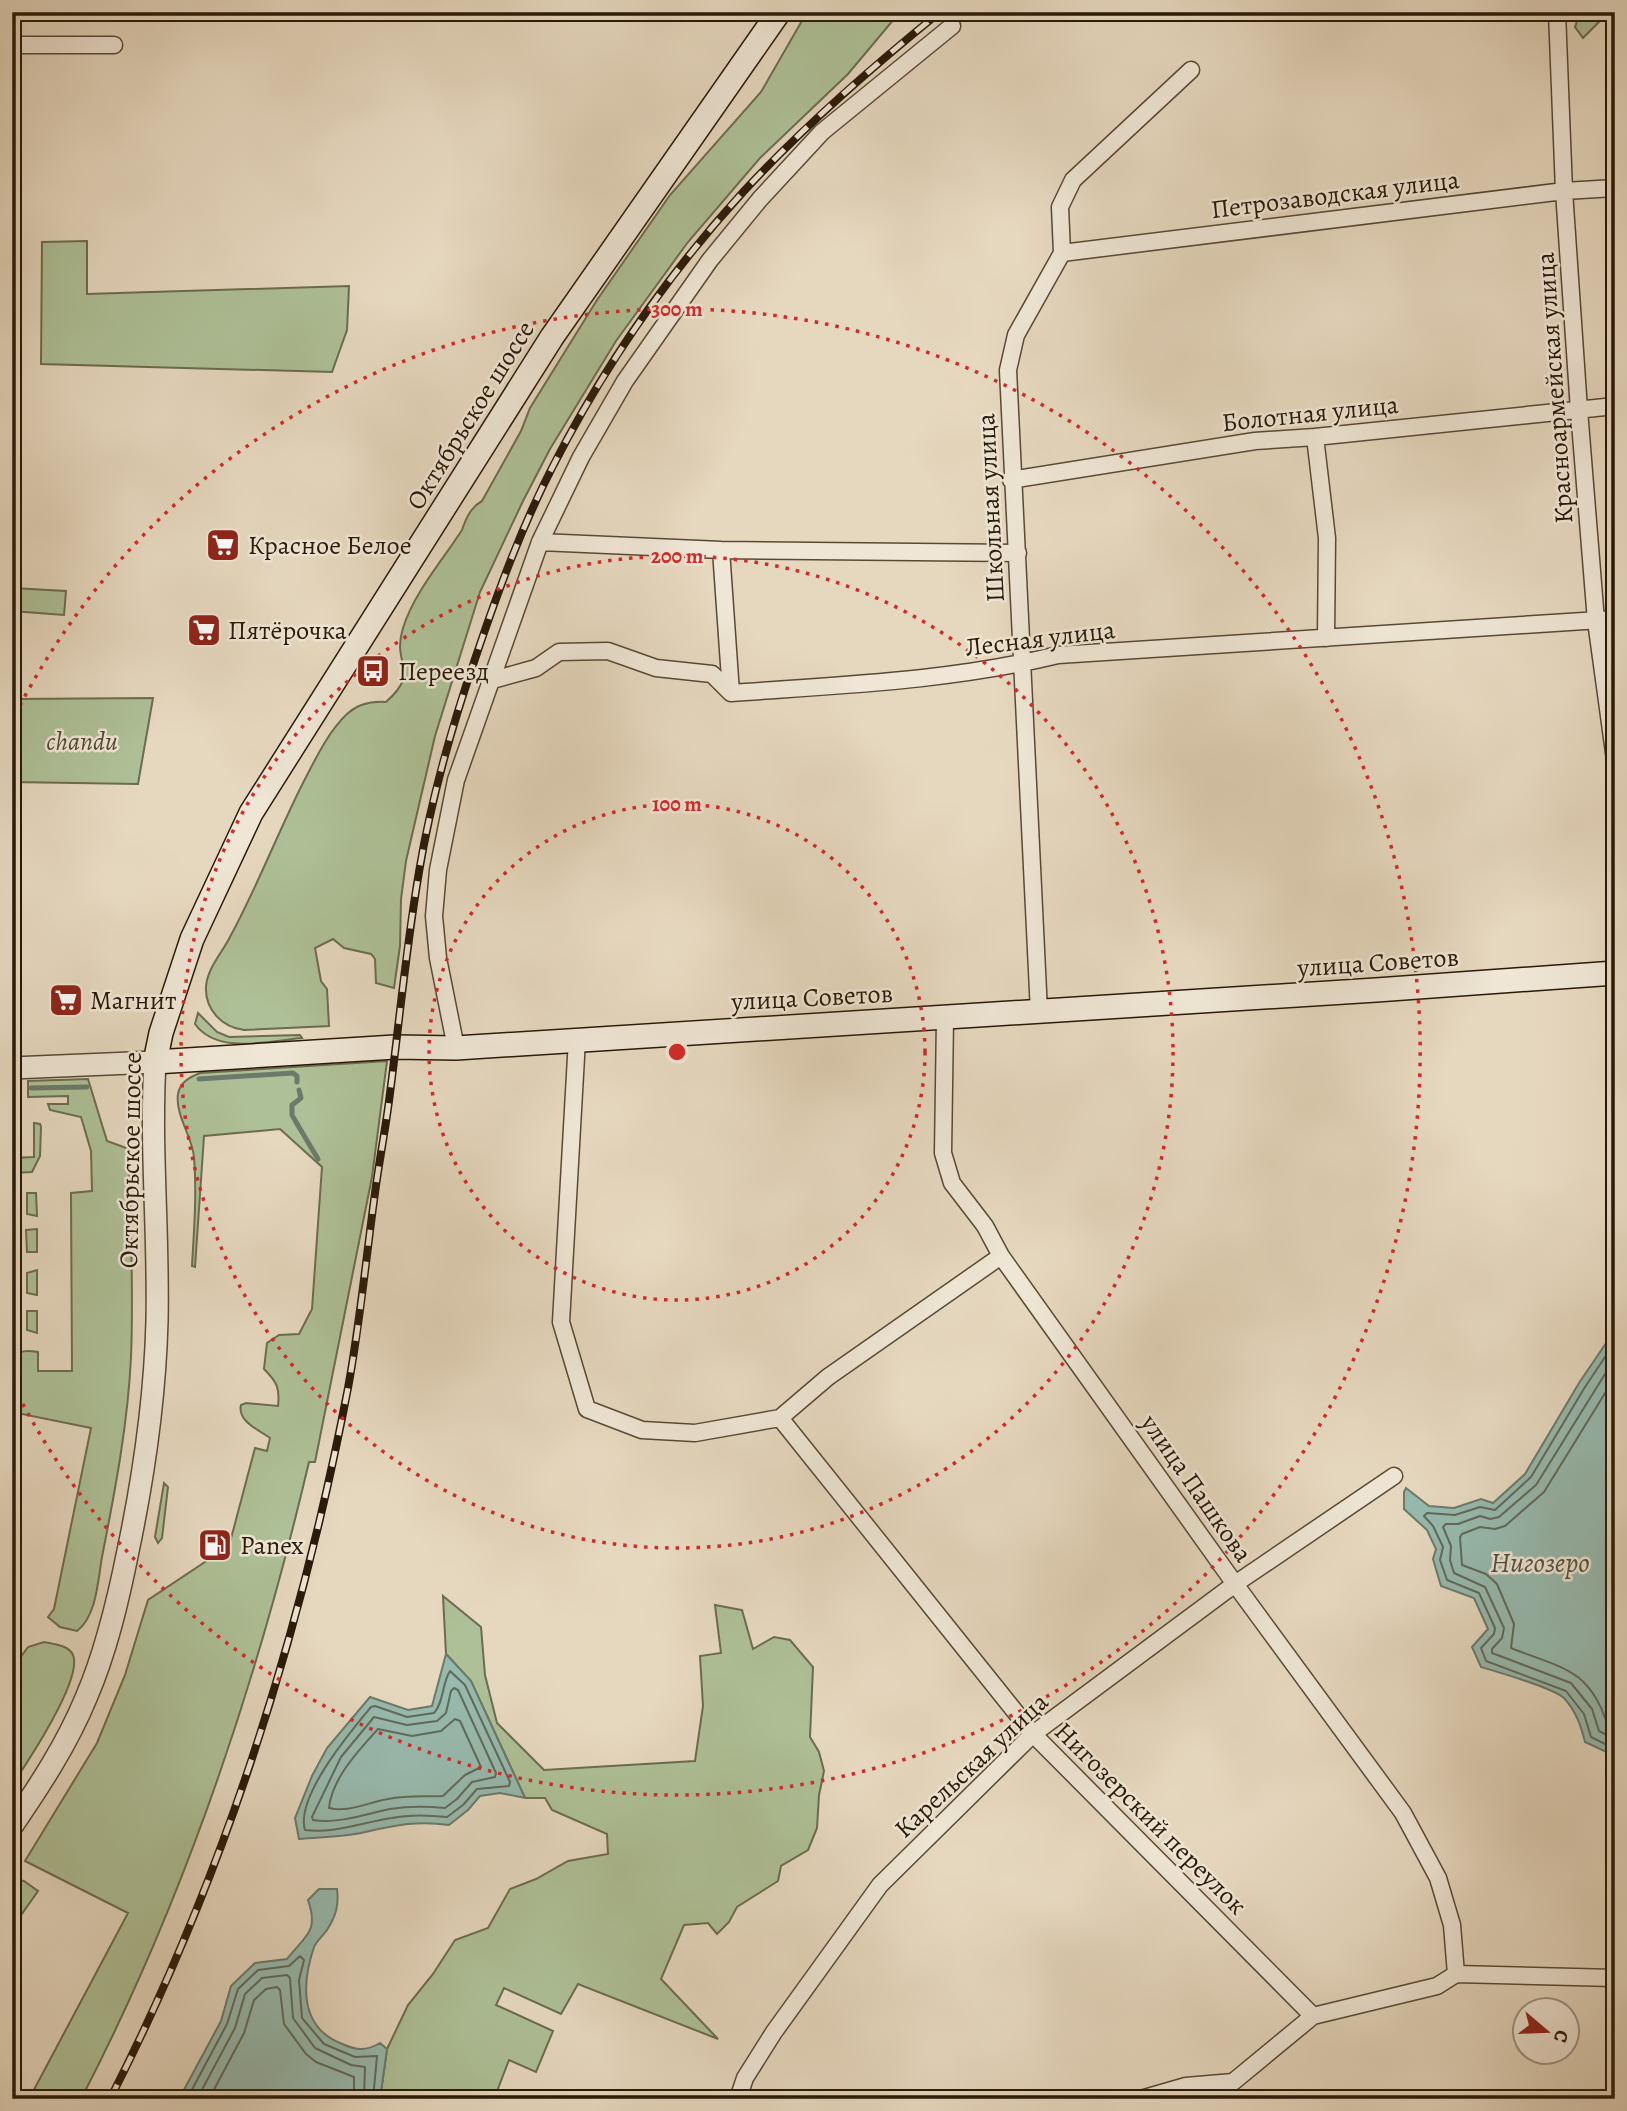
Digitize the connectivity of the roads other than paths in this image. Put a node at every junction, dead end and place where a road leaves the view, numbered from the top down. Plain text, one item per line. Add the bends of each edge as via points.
1 (779, 12) edge
2 (1557, 12) edge
3 (952, 26) dead end
4 (12, 45) edge
5 (114, 45) dead end
6 (1191, 70) dead end
7 (1615, 188) edge
8 (1564, 191) junction
9 (1062, 253) junction
10 (1615, 406) edge
11 (1579, 410) junction
12 (1315, 437) junction
13 (1012, 480) junction
14 (540, 542) junction
15 (721, 550) junction
16 (1018, 554) junction
17 (1615, 619) edge
18 (1596, 621) junction
19 (1326, 638) junction
20 (1024, 664) junction
21 (489, 681) junction
22 (731, 693) junction
23 (1615, 760) edge
24 (1615, 973) edge
25 (1039, 1012) junction
26 (945, 1018) junction
27 (577, 1039) junction
28 (456, 1048) junction
29 (155, 1062) junction
30 (12, 1068) edge
31 (1002, 1256) junction
32 (780, 1418) junction
33 (1394, 1476) dead end
34 (1235, 1584) junction
35 (1032, 1734) junction
36 (12, 1826) edge
37 (1456, 1974) junction
38 (1615, 1979) edge
39 (1313, 2016) junction
40 (745, 2078) junction
41 (738, 2099) edge
42 (751, 2099) edge
43 (1141, 2099) edge

1 - 29 main road, Октябрьское шоссе via 552,337 251,813 192,939
2 - 8 street, Красноармейская улица
3 - 14 street via 822,132 710,260 625,381
4 - 5 street
6 - 9 street via 1073,180 1060,207
7 - 8 street, Петрозаводская улица
8 - 9 street, Петрозаводская улица
8 - 11 street, Красноармейская улица
9 - 13 street, Школьная улица via 1016,335 1008,370
10 - 11 street, Болотная улица
11 - 12 street, Болотная улица
11 - 18 street, Красноармейская улица
12 - 13 street, Болотная улица via 1255,441
12 - 19 street via 1327,538
13 - 16 street, Школьная улица
14 - 15 street
14 - 21 street
15 - 16 street
15 - 22 street
16 - 20 street, Школьная улица
17 - 18 street, Лесная улица
18 - 19 street, Лесная улица
18 - 23 street, Красноармейская улица
19 - 20 street, Лесная улица via 1058,656
20 - 22 street, Лесная улица via 926,678
20 - 25 street, Школьная улица
21 - 22 street via 536,668 559,652 608,651 656,668 712,674
21 - 28 street via 456,780 438,870 434,916 438,958
24 - 25 main road, улица Советов
25 - 26 main road, улица Советов
26 - 27 main road, улица Советов
26 - 31 street, улица Пашкова via 943,1153 952,1183
27 - 28 main road, улица Советов
27 - 32 street via 561,1322 587,1409 642,1430 695,1433
28 - 29 main road, улица Советов via 395,1047
29 - 30 street, улица Советов
29 - 36 street, Октябрьское шоссе via 157,1332 138,1499 117,1602 87,1697 58,1755
31 - 32 street via 828,1377
31 - 34 street, улица Пашкова
32 - 35 street, Нигозерский переулок
33 - 34 street, Карельская улица
34 - 35 street, Карельская улица
34 - 37 street, улица Пашкова via 1403,1813 1438,1878 1452,1925
35 - 39 street, Нигозерский переулок
35 - 40 street, Карельская улица via 880,1885
37 - 38 street
37 - 39 street via 1437,1986
39 - 43 street via 1233,2082 1186,2086
40 - 41 street, Карельская улица
40 - 42 street

